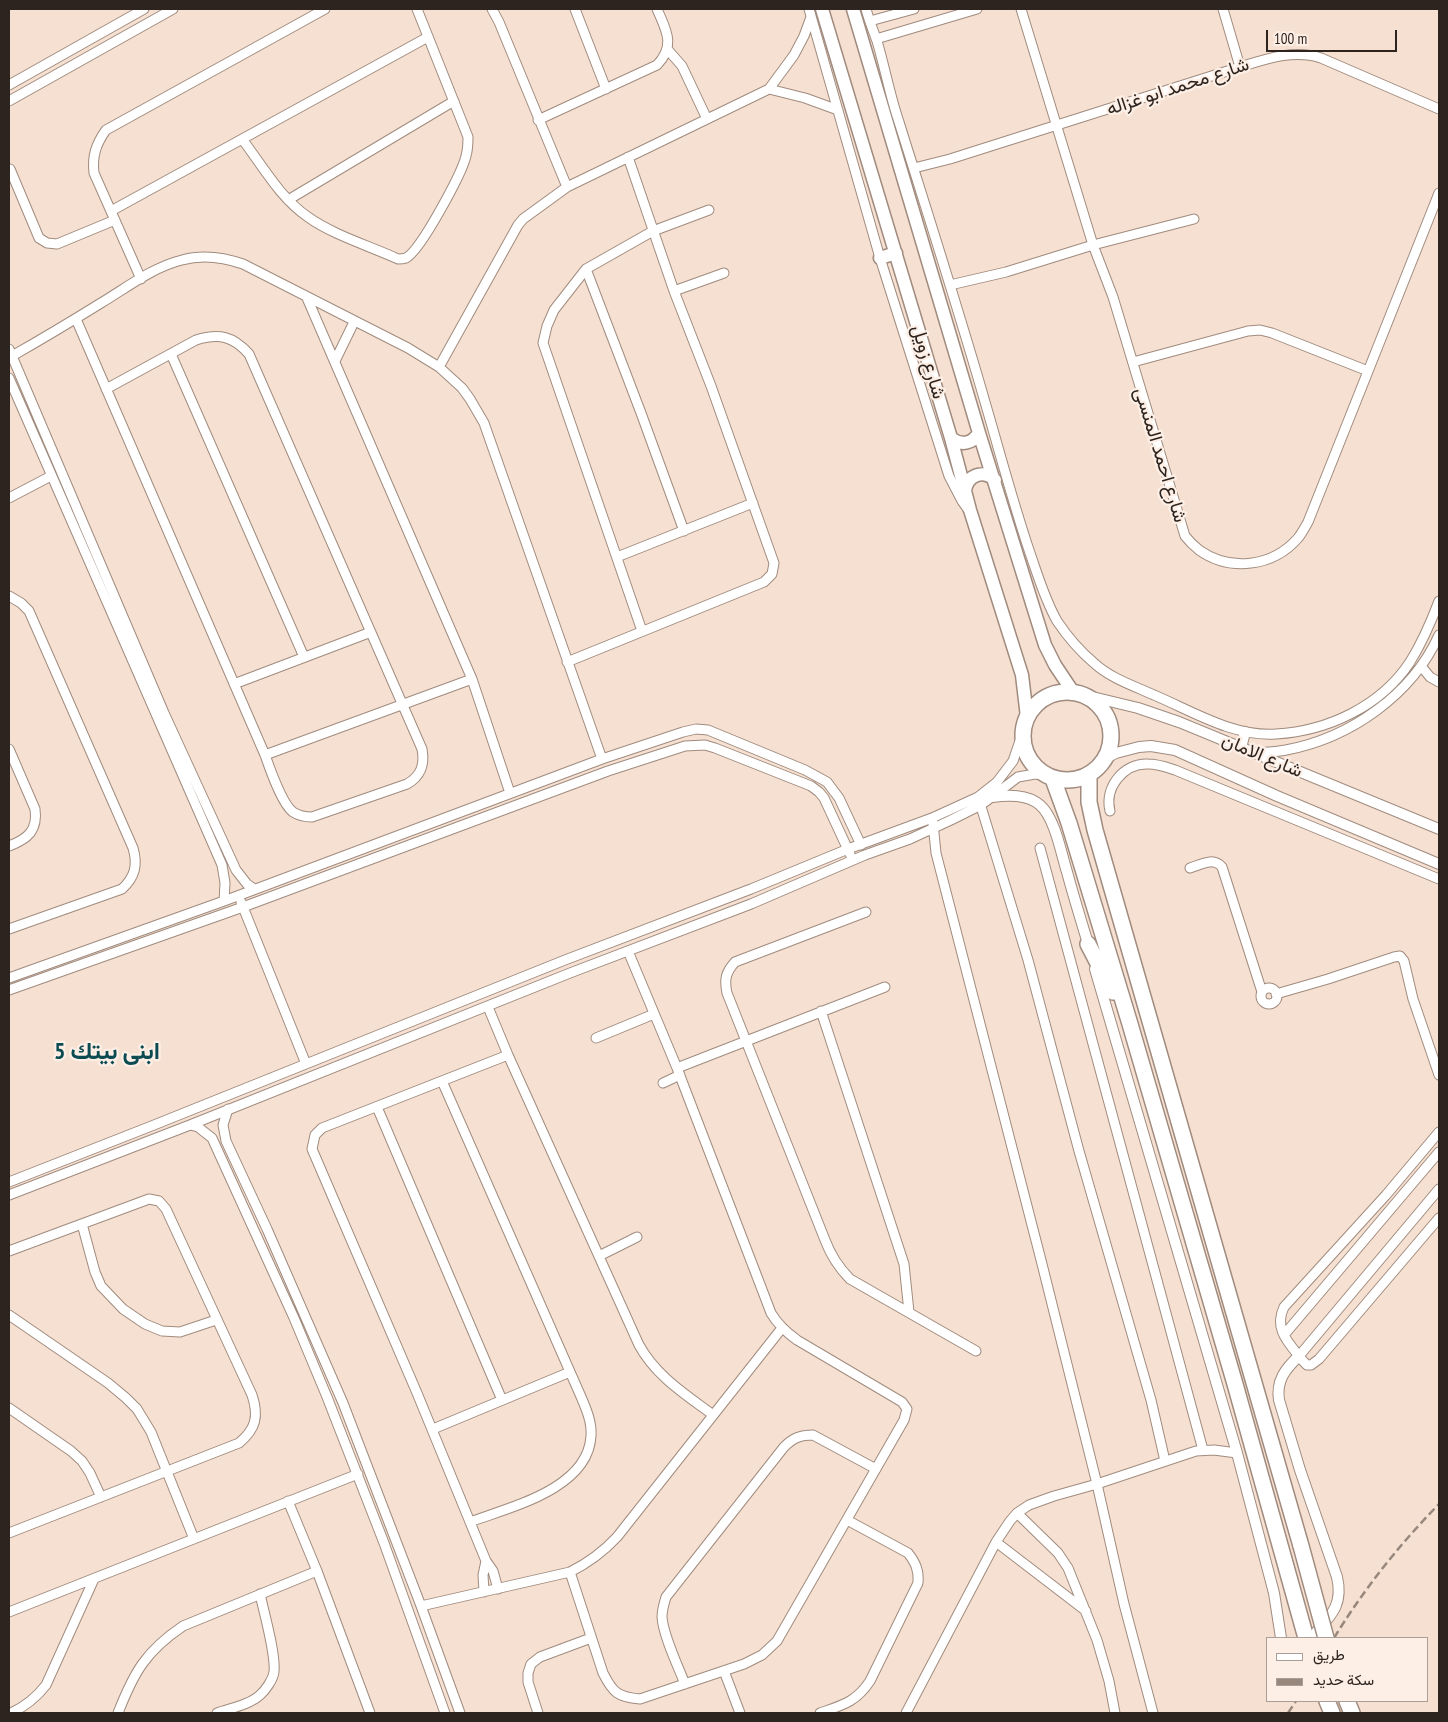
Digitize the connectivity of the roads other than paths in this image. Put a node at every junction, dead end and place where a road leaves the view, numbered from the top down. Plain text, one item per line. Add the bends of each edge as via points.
1 (173, 9) edge
2 (325, 9) edge
3 (417, 9) edge
4 (492, 9) edge
5 (575, 9) edge
6 (657, 9) edge
7 (822, 9) edge
8 (853, 9) edge
9 (866, 9) edge
10 (914, 9) edge
11 (977, 9) edge
12 (1021, 9) edge
13 (1223, 9) edge
14 (142, 10) edge
15 (810, 13) edge
16 (870, 21) junction
17 (147, 23) junction
18 (428, 37) junction
19 (876, 39) junction
20 (668, 50) junction
21 (1240, 67) junction
22 (9, 85) edge
23 (606, 89) junction
24 (768, 89) junction
25 (9, 101) edge
26 (454, 101) junction
27 (1439, 109) edge
28 (838, 110) junction
29 (707, 119) junction
30 (538, 120) junction
31 (892, 122) junction
32 (1057, 126) junction
33 (242, 138) junction
34 (628, 157) junction
35 (914, 168) junction
36 (10, 169) edge
37 (567, 187) junction
38 (1439, 193) edge
39 (288, 200) junction
40 (709, 210) dead end
41 (111, 211) junction
42 (1194, 219) dead end
43 (115, 220) junction
44 (653, 231) junction
45 (1093, 245) junction
46 (896, 253) junction
47 (880, 258) junction
48 (586, 269) junction
49 (724, 273) dead end
50 (141, 279) junction
51 (950, 285) junction
52 (674, 291) junction
53 (307, 298) junction
54 (76, 319) junction
55 (354, 322) junction
56 (10, 353) edge
57 (171, 354) junction
58 (335, 361) junction
59 (1133, 362) junction
60 (439, 367) junction
61 (1368, 370) junction
62 (9, 378) edge
63 (106, 389) junction
64 (35, 411) junction
65 (24, 416) junction
66 (979, 433) junction
67 (951, 438) junction
68 (51, 476) junction
69 (995, 480) junction
70 (965, 491) junction
71 (9, 498) edge
72 (752, 503) junction
73 (970, 510) junction
74 (684, 531) junction
75 (88, 533) junction
76 (77, 538) junction
77 (617, 557) junction
78 (9, 596) edge
79 (1439, 601) edge
80 (371, 632) junction
81 (642, 632) junction
82 (1439, 635) edge
83 (304, 657) junction
84 (567, 662) junction
85 (1421, 666) junction
86 (472, 679) junction
87 (1439, 682) edge
88 (234, 684) junction
89 (1077, 693) junction
90 (403, 704) junction
91 (1028, 717) junction
92 (1023, 732) junction
93 (1245, 732) junction
94 (1240, 748) junction
95 (9, 749) edge
96 (761, 751) junction
97 (1254, 753) junction
98 (264, 755) junction
99 (1106, 758) junction
100 (602, 759) junction
101 (756, 764) junction
102 (1089, 775) junction
103 (1049, 777) junction
104 (510, 793) junction
105 (992, 797) junction
106 (979, 801) junction
107 (1110, 811) dead end
108 (933, 823) junction
109 (906, 829) junction
110 (1439, 829) edge
111 (910, 839) junction
112 (382, 841) junction
113 (861, 845) junction
114 (9, 846) edge
115 (1040, 848) dead end
116 (848, 849) junction
117 (387, 854) junction
118 (852, 861) junction
119 (232, 862) junction
120 (1439, 864) edge
121 (222, 865) junction
122 (1190, 868) dead end
123 (1439, 879) edge
124 (254, 889) junction
125 (238, 895) junction
126 (224, 900) junction
127 (243, 907) junction
128 (866, 912) dead end
129 (9, 929) edge
130 (113, 940) junction
131 (1088, 944) junction
132 (118, 951) junction
133 (628, 951) junction
134 (565, 960) junction
135 (570, 973) junction
136 (9, 978) edge
137 (884, 986) dead end
138 (9, 990) edge
139 (1262, 992) junction
140 (1276, 994) junction
141 (488, 1007) junction
142 (821, 1012) junction
143 (654, 1014) junction
144 (1130, 1024) junction
145 (596, 1038) dead end
146 (746, 1041) junction
147 (508, 1055) junction
148 (306, 1064) junction
149 (678, 1071) junction
150 (1439, 1074) edge
151 (442, 1081) junction
152 (663, 1083) dead end
153 (377, 1107) junction
154 (228, 1109) junction
155 (190, 1125) junction
156 (1439, 1132) edge
157 (226, 1141) junction
158 (216, 1145) junction
159 (1439, 1152) edge
160 (9, 1182) edge
161 (1439, 1189) edge
162 (9, 1195) edge
163 (1439, 1218) edge
164 (82, 1224) junction
165 (267, 1229) junction
166 (256, 1234) junction
167 (637, 1237) dead end
168 (9, 1251) edge
169 (599, 1256) junction
170 (909, 1312) junction
171 (305, 1313) junction
172 (9, 1315) edge
173 (294, 1318) junction
174 (216, 1320) junction
175 (782, 1328) junction
176 (1284, 1335) junction
177 (976, 1351) dead end
178 (1299, 1356) junction
179 (570, 1372) junction
180 (502, 1400) junction
181 (9, 1408) edge
182 (713, 1415) junction
183 (432, 1429) junction
184 (1203, 1450) junction
185 (1237, 1453) junction
186 (1165, 1461) junction
187 (876, 1469) junction
188 (168, 1470) junction
189 (358, 1474) junction
190 (1097, 1484) junction
191 (101, 1497) junction
192 (288, 1502) junction
193 (1017, 1513) junction
194 (847, 1520) junction
195 (470, 1522) junction
196 (9, 1533) edge
197 (194, 1539) junction
198 (396, 1539) junction
199 (996, 1542) junction
200 (384, 1544) junction
201 (486, 1561) junction
202 (317, 1572) junction
203 (570, 1572) junction
204 (94, 1579) junction
205 (498, 1588) junction
206 (484, 1592) junction
207 (260, 1594) junction
208 (421, 1606) junction
209 (1086, 1611) junction
210 (9, 1612) edge
211 (1281, 1637) edge
212 (1306, 1637) edge
213 (1312, 1637) edge
214 (1326, 1637) edge
215 (591, 1638) junction
216 (724, 1671) junction
217 (685, 1684) junction
218 (11, 1713) edge
219 (118, 1713) edge
220 (217, 1713) edge
221 (370, 1713) edge
222 (445, 1713) edge
223 (460, 1713) edge
224 (538, 1713) edge
225 (740, 1713) edge
226 (820, 1713) edge
227 (906, 1713) edge
228 (1115, 1713) edge
229 (1153, 1713) edge

1 - 17 street
2 - 41 street via 106,130 96,146 93,164
3 - 18 street
4 - 30 street
5 - 23 street
6 - 20 street via 669,40
7 - 46 main road, شارع زويل
8 - 31 main road, شارع زويل
9 - 16 street
10 - 16 street
11 - 19 street
12 - 32 street, شارع احمد المنسى
13 - 21 street
14 - 17 street
14 - 22 street
15 - 24 street via 804,36 794,55
15 - 28 street
16 - 19 street
17 - 25 street
18 - 26 street
18 - 33 street
19 - 31 street
20 - 23 street via 657,65
20 - 29 street via 682,66
21 - 27 street, شارع محمد ابو غزاله via 1303,54
21 - 32 street, شارع محمد ابو غزاله
23 - 30 street
24 - 28 street
24 - 29 street
26 - 39 street
26 - 39 street via 468,137 466,156 430,229 406,258 398,259 323,226
28 - 47 street
29 - 34 street
30 - 37 street
31 - 35 street
31 - 66 main road, شارع زويل
32 - 35 street, شارع محمد ابو غزاله
32 - 45 street, شارع احمد المنسى
33 - 39 street
33 - 41 street
34 - 37 street
34 - 44 street
35 - 51 street
36 - 43 street via 39,238 47,243 57,244
37 - 60 street via 518,225
38 - 61 street, شارع احمد المنسى
40 - 44 street
41 - 43 street
42 - 45 street
43 - 50 street
44 - 48 street
44 - 52 street
45 - 51 street via 1006,272
45 - 59 street, شارع احمد المنسى
46 - 47 main road
46 - 67 main road, شارع زويل
47 - 73 street via 949,476
48 - 74 street
48 - 77 street via 554,310 543,343
49 - 52 street
50 - 53 street via 182,260 212,257 243,264
50 - 54 street
51 - 93 street via 1014,508 1043,590 1059,623 1096,665 1126,683 1204,718
52 - 72 street
53 - 55 street
53 - 58 street
54 - 56 street
54 - 63 street
55 - 58 street
55 - 60 street
56 - 64 street
57 - 63 street
57 - 80 street via 196,340 219,336 241,345 249,354
57 - 83 street
58 - 86 street
59 - 61 street via 1260,330
59 - 61 street, شارع احمد المنسى via 1185,536 1214,558 1238,564 1268,559 1284,551 1298,538 1308,522
60 - 84 street via 462,388 484,423
62 - 65 street
63 - 88 street
64 - 65 street
64 - 75 street
65 - 68 street
66 - 67 main road via 964,443
66 - 69 main road, شارع زويل
67 - 70 main road, شارع زويل
68 - 71 street
68 - 76 street
69 - 70 main road via 986,474 976,475 968,481
69 - 89 main road, شارع زويل via 1045,645 1054,664
70 - 73 main road, شارع زويل
72 - 74 street
72 - 81 street via 774,563 768,578
73 - 91 main road, شارع زويل via 1022,675
74 - 77 street
75 - 76 street
75 - 119 street via 164,713
76 - 121 street
77 - 81 street
78 - 129 street via 29,611 136,859 135,871 122,889
79 - 93 street via 1408,664 1370,703 1319,727 1277,734
80 - 83 street
80 - 90 street
81 - 84 street
82 - 85 street
83 - 88 street
84 - 100 street
85 - 87 street
85 - 97 street via 1399,692 1368,717 1346,729 1317,742 1286,750
86 - 90 street
86 - 104 street
88 - 98 street
89 - 91 highway via 1058,693 1043,699
89 - 94 street, شارع الامان via 1158,714
89 - 99 highway via 1097,704 1109,720 1112,739
90 - 98 street
90 - 98 street via 424,758 420,773 407,784 312,817 302,817 287,806
91 - 92 highway
92 - 103 highway via 1027,756
92 - 106 street via 1006,772
93 - 94 street
94 - 97 street, شارع الامان
95 - 114 street via 35,809 36,819 30,834
96 - 100 street via 708,730 696,729
96 - 101 street
96 - 113 street via 827,782 835,790
97 - 110 street, شارع الامان
99 - 102 highway
99 - 120 street, شارع الامان via 1140,747 1175,750
100 - 104 street
101 - 116 street via 819,792
101 - 117 street via 705,745 685,746 608,771
102 - 103 highway via 1072,781
102 - 214 highway, bridge via 1094,830
103 - 105 street via 1035,774 1018,778
103 - 144 highway via 1068,823
104 - 112 street
105 - 106 street
105 - 131 street via 1023,797 1033,800 1044,810 1056,834
106 - 108 street
106 - 186 street via 1029,964 1079,1151 1152,1400
107 - 123 street via 1109,796 1119,776 1138,764 1156,764
108 - 109 street
108 - 111 street
108 - 190 street via 936,853
109 - 111 street
109 - 113 street
111 - 118 street
112 - 117 street
112 - 124 street
113 - 116 street
115 - 184 street
116 - 118 street
116 - 134 street
117 - 127 street
118 - 133 street
119 - 121 street
119 - 124 street
121 - 126 street
122 - 139 street via 1212,861 1222,867
124 - 125 street
125 - 126 street
125 - 127 street
126 - 130 street
127 - 132 street
127 - 148 street
128 - 146 street via 735,962 727,971 724,982
130 - 132 street
130 - 136 street
131 - 144 highway
131 - 185 street
132 - 138 street
133 - 135 street
133 - 143 street
134 - 135 street
134 - 148 street
135 - 141 street
137 - 142 street
139 - 140 street via 1270,988
139 - 140 street via 1262,1001 1268,1004 1274,1002
140 - 150 street via 1400,956
141 - 147 street
141 - 154 street
142 - 146 street
142 - 170 street via 904,1264
143 - 145 street
143 - 149 street
144 - 212 highway
146 - 149 street
146 - 170 street via 831,1255 850,1279
147 - 151 street
147 - 169 street
148 - 160 street
149 - 152 street
149 - 175 street via 772,1313
151 - 153 street
151 - 179 street
153 - 180 street
153 - 183 street via 322,1128 315,1135 312,1149
154 - 155 street
154 - 157 street via 223,1125
155 - 158 street via 206,1132
155 - 162 street
156 - 176 street via 1288,1302 1280,1319
157 - 158 street
157 - 165 street
158 - 166 street
159 - 176 street
161 - 178 street
163 - 178 street via 1319,1359 1311,1366
164 - 168 street
164 - 174 street via 101,1286 123,1309 162,1331 180,1332
164 - 174 street via 149,1199 159,1200
165 - 166 street
165 - 171 street
166 - 173 street
167 - 169 street
169 - 182 street via 645,1356 663,1377
170 - 177 street
171 - 173 street
171 - 198 street
172 - 188 street via 126,1398 148,1426
173 - 189 street
174 - 188 street via 254,1402 256,1418 247,1436 239,1443
175 - 182 street
175 - 187 street via 906,1405 904,1420
176 - 178 street
178 - 213 street via 1287,1366 1281,1377 1279,1400 1340,1594 1332,1615
179 - 180 street
179 - 195 street via 591,1425 590,1446 582,1463 546,1493
180 - 183 street
181 - 191 street via 82,1461
182 - 203 street via 617,1537 596,1557
183 - 195 street
184 - 185 street
184 - 186 street
185 - 211 street via 1274,1593
186 - 190 street
187 - 194 street
187 - 217 street via 813,1435 792,1439 784,1447 666,1597 662,1612 664,1627
188 - 191 street
188 - 197 street
189 - 192 street
189 - 200 street
190 - 193 street via 1029,1505
190 - 229 street
191 - 196 street
192 - 197 street
192 - 202 street
193 - 199 street
193 - 209 street via 1064,1560
194 - 216 street via 777,1641 762,1655
194 - 226 street via 908,1553 919,1572 918,1584 864,1690 847,1704
195 - 201 street
197 - 204 street
198 - 200 street
198 - 208 street
199 - 209 street
199 - 227 street
200 - 222 street
201 - 205 street
201 - 206 street
202 - 207 street
202 - 221 street
203 - 205 street
203 - 215 street
204 - 210 street
204 - 218 street via 46,1685 37,1697
205 - 206 street
206 - 208 street
207 - 219 street via 183,1626 168,1636 135,1674
207 - 220 street via 274,1673 262,1695
208 - 223 street
209 - 228 street via 1109,1681
215 - 217 street via 602,1673 611,1689 625,1698 640,1699
215 - 224 street via 540,1657 531,1664 528,1682
216 - 217 street
216 - 225 street

